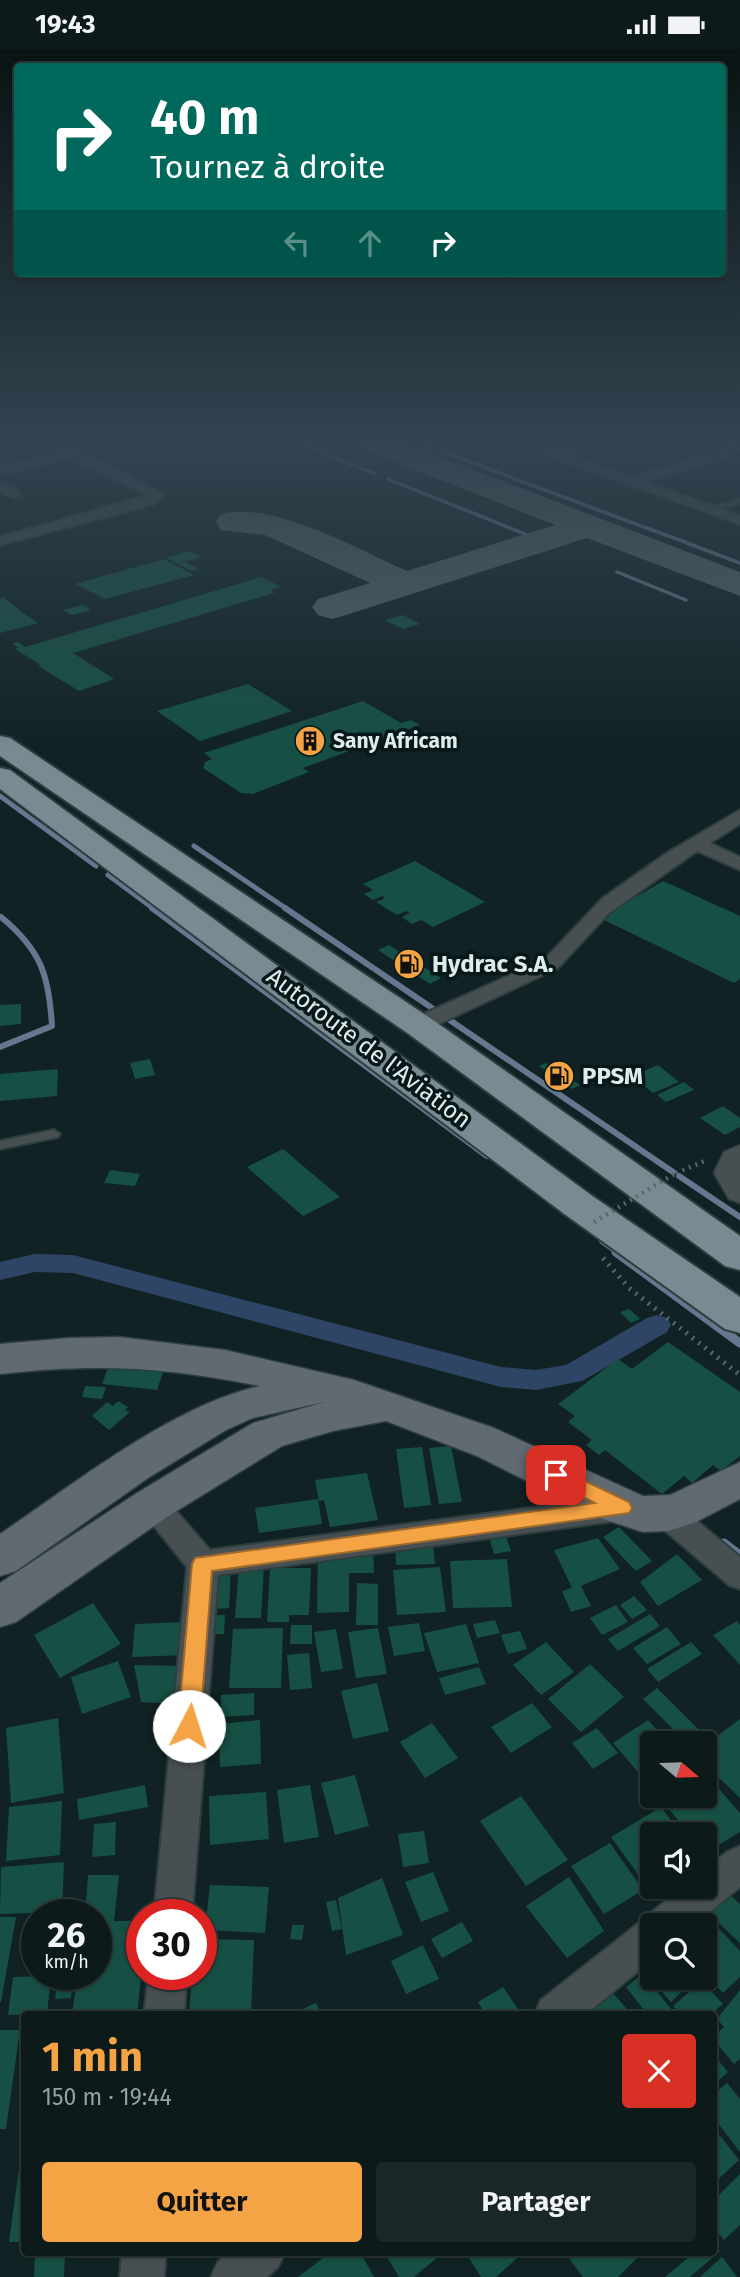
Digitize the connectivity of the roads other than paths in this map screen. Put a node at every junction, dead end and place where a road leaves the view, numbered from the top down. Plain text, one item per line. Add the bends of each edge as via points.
1 (0, 744) edge
2 (0, 776) edge
3 (740, 816) edge
4 (697, 844) junction
5 (740, 864) edge
6 (418, 1025) junction
7 (54, 1134) dead end
8 (0, 1145) edge
9 (740, 1155) edge
10 (740, 1192) edge
11 (740, 1256) edge
12 (740, 1318) edge
13 (0, 1359) edge
14 (329, 1387) junction
15 (388, 1405) junction
16 (740, 1479) edge
17 (152, 1505) junction
18 (622, 1508) junction
19 (668, 1515) junction
20 (0, 1558) edge
21 (203, 1564) junction
22 (740, 1576) edge
23 (0, 1608) edge
24 (740, 1864) edge
25 (174, 1899) edge
26 (680, 1913) edge
27 (640, 1945) edge
28 (166, 1990) edge
29 (164, 2011) edge
30 (559, 2011) edge
31 (144, 2256) edge
32 (258, 2256) edge
33 (142, 2277) edge
34 (233, 2277) edge

1 - 6 highway, Autoroute de l'Aviation
2 - 12 highway, Autoroute de l'Aviation via 577,1204
3 - 4 street
4 - 5 street
4 - 6 street via 610,902 585,923 568,949 551,964
6 - 11 highway, Autoroute de l'Aviation
7 - 8 lane
9 - 10 street via 728,1171 730,1182
13 - 14 main road via 72,1352 135,1353 202,1361
14 - 15 main road
14 - 20 main road via 276,1396 211,1419 133,1466
15 - 17 main road via 268,1434
15 - 18 main road via 512,1453
16 - 19 main road
17 - 21 street
17 - 23 main road
18 - 19 main road
18 - 21 street
19 - 22 street
21 - 25 street
24 - 26 street
27 - 30 street
28 - 29 street
31 - 33 street
32 - 34 street

